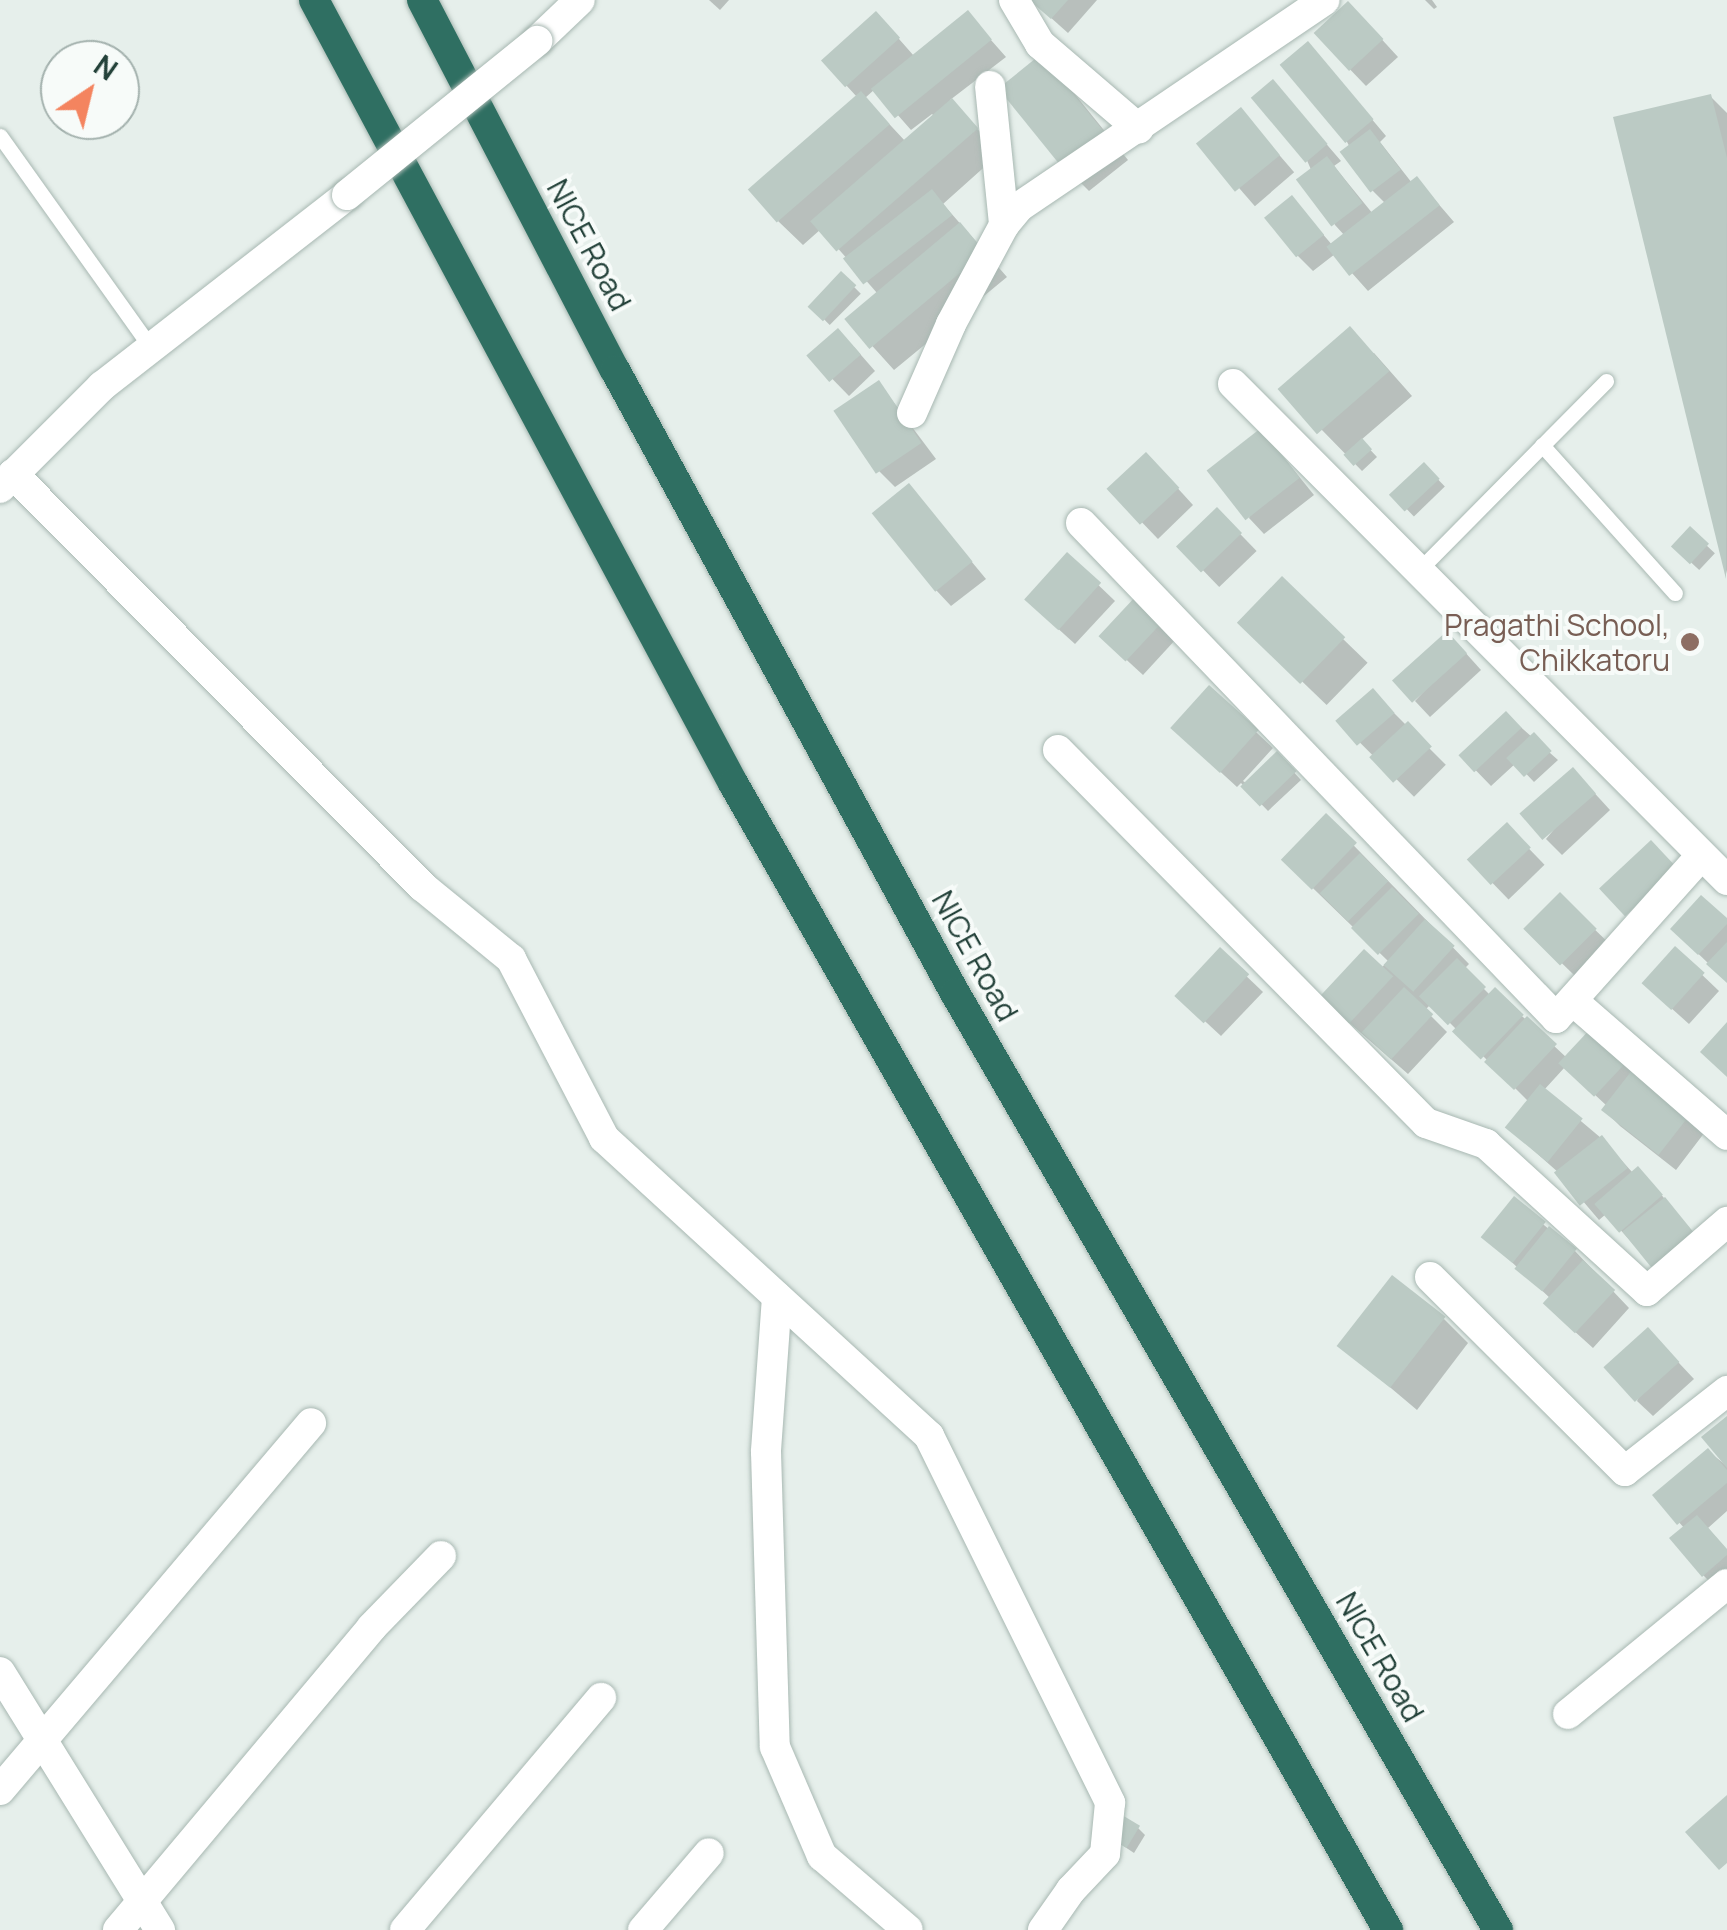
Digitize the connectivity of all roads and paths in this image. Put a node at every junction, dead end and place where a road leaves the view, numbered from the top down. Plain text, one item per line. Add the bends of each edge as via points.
1 (314, 0) edge
2 (422, 0) edge
3 (580, 0) edge
4 (1014, 0) edge
5 (1325, 0) edge
6 (990, 86) dead end
7 (1139, 129) junction
8 (0, 136) edge
9 (1004, 224) junction
10 (151, 348) junction
11 (1606, 381) dead end
12 (1233, 384) dead end
13 (912, 413) dead end
14 (1542, 445) junction
15 (7, 481) edge
16 (1081, 523) dead end
17 (1419, 570) junction
18 (1676, 593) dead end
19 (1058, 750) dead end
20 (1701, 856) junction
21 (1727, 880) edge
22 (1572, 1001) junction
23 (1727, 1135) edge
24 (1727, 1222) edge
25 (1430, 1277) dead end
26 (777, 1297) junction
27 (1727, 1391) edge
28 (311, 1423) dead end
29 (440, 1556) dead end
30 (1727, 1584) edge
31 (0, 1672) edge
32 (602, 1698) dead end
33 (1568, 1714) dead end
34 (41, 1741) junction
35 (0, 1790) edge
36 (708, 1852) dead end
37 (142, 1902) junction
38 (118, 1930) edge
39 (160, 1930) edge
40 (405, 1930) edge
41 (643, 1930) edge
42 (908, 1930) edge
43 (1043, 1930) edge
44 (1388, 1930) edge
45 (1498, 1930) edge

1 - 44 highway via 733,783
2 - 45 highway, NICE Road via 955,993
3 - 10 street, bridge via 348,195
4 - 7 street via 1040,44
5 - 7 street
6 - 9 street
7 - 9 street via 1019,206
8 - 10 lane
9 - 13 street
10 - 15 street via 78,406
11 - 14 lane
12 - 17 street
14 - 17 lane
14 - 18 lane
15 - 26 street via 423,887 511,959 604,1138
16 - 22 street via 1556,1018
17 - 20 street
19 - 24 street via 1426,1123 1486,1144 1647,1291
20 - 21 street
20 - 22 street
22 - 23 street
25 - 27 street via 1625,1471
26 - 42 street via 766,1452 776,1747 822,1856
26 - 43 street via 928,1436 1110,1803 1105,1854
28 - 34 street
29 - 37 street via 372,1627
30 - 33 street
31 - 34 street
32 - 40 street
34 - 35 street
34 - 37 street
36 - 41 street
37 - 38 street
37 - 39 street

